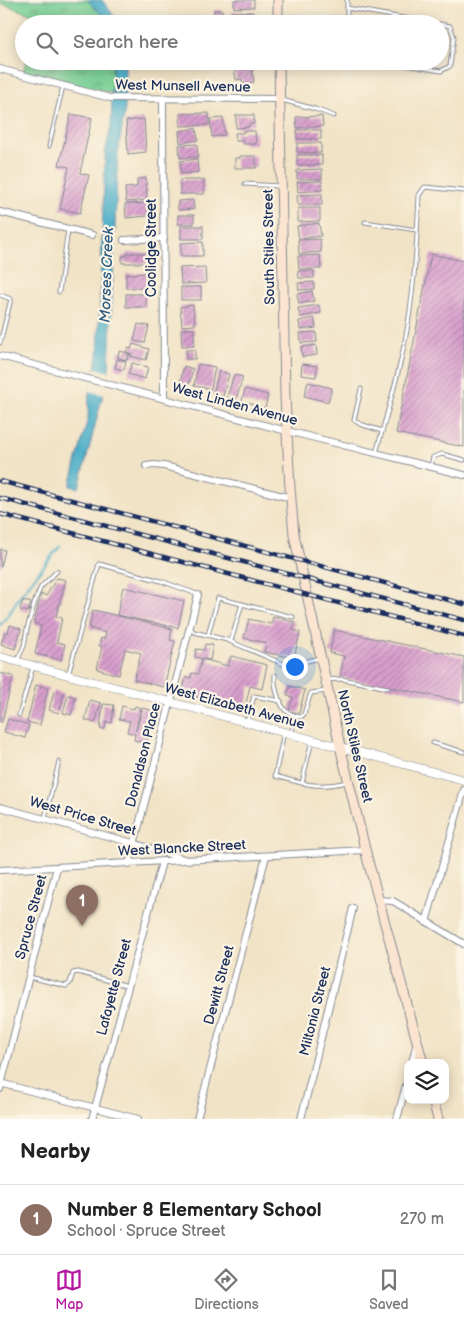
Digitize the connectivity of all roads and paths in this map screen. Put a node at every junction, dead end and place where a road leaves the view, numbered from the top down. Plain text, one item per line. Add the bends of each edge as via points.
1 (278, 0) edge
2 (347, 0) edge
3 (347, 8) junction
4 (278, 15) edge
5 (347, 15) edge
6 (387, 15) edge
7 (449, 26) edge
8 (449, 67) edge
9 (0, 69) edge
10 (279, 70) edge
11 (63, 86) junction
12 (163, 98) junction
13 (280, 99) junction
14 (334, 116) dead end
15 (48, 146) dead end
16 (244, 184) dead end
17 (281, 186) junction
18 (464, 191) edge
19 (0, 212) edge
20 (365, 222) dead end
21 (68, 229) junction
22 (417, 230) junction
23 (92, 236) dead end
24 (164, 238) junction
25 (124, 240) dead end
26 (58, 292) dead end
27 (0, 296) edge
28 (0, 343) edge
29 (0, 356) edge
30 (361, 389) dead end
31 (164, 398) junction
32 (287, 431) junction
33 (382, 431) junction
34 (376, 453) junction
35 (464, 460) edge
36 (146, 466) dead end
37 (430, 466) junction
38 (464, 475) edge
39 (291, 498) junction
40 (56, 571) dead end
41 (198, 595) joint
42 (242, 604) junction
43 (293, 617) dead end
44 (189, 627) junction
45 (208, 635) junction
46 (231, 642) junction
47 (0, 657) edge
48 (320, 658) junction
49 (17, 662) junction
50 (33, 666) junction
51 (68, 675) junction
52 (275, 675) dead end
53 (325, 680) junction
54 (388, 688) dead end
55 (328, 691) junction
56 (281, 701) junction
57 (169, 702) junction
58 (19, 715) dead end
59 (296, 716) junction
60 (246, 722) junction
61 (288, 733) junction
62 (312, 739) junction
63 (433, 743) dead end
64 (340, 746) junction
65 (464, 752) edge
66 (59, 762) dead end
67 (464, 780) edge
68 (349, 781) junction
69 (302, 783) junction
70 (464, 790) edge
71 (0, 806) edge
72 (45, 818) junction
73 (133, 843) junction
74 (365, 850) junction
75 (266, 856) junction
76 (187, 860) junction
77 (162, 862) junction
78 (129, 864) junction
79 (57, 867) junction
80 (0, 870) edge
81 (378, 900) junction
82 (353, 908) dead end
83 (426, 922) junction
84 (464, 944) edge
85 (29, 977) junction
86 (128, 986) junction
87 (417, 1041) junction
88 (413, 1059) edge
89 (422, 1059) edge
90 (1, 1085) edge
91 (404, 1093) edge
92 (434, 1104) edge
93 (94, 1108) junction
94 (92, 1119) edge
95 (138, 1119) edge
96 (197, 1119) edge
97 (301, 1119) edge
98 (397, 1119) edge
99 (438, 1119) edge

1 - 4 main road
2 - 3 lane
3 - 5 lane
3 - 6 lane
7 - 8 lane via 454,37
9 - 11 street, West Munsell Avenue
10 - 13 main road, South Stiles Street
11 - 12 street, West Munsell Avenue via 110,98
11 - 15 lane
12 - 13 street, West Munsell Avenue
12 - 24 street, Coolidge Street
13 - 14 lane
13 - 17 main road, South Stiles Street
16 - 17 lane
17 - 32 main road, South Stiles Street
18 - 22 lane via 426,187 419,195
19 - 21 street
20 - 22 lane
21 - 23 street
21 - 26 lane
22 - 33 lane via 408,324
24 - 25 street
24 - 31 street, Coolidge Street
27 - 28 lane via 11,299
29 - 31 street, West Linden Avenue
30 - 33 lane via 354,420
31 - 32 street, West Linden Avenue
32 - 34 street, West Linden Avenue
32 - 39 main road, North Stiles Street
33 - 34 lane
34 - 37 street, West Linden Avenue
35 - 37 lane via 442,454 433,457
36 - 39 street via 164,466
37 - 38 street, West Linden Avenue
39 - 48 main road, North Stiles Street via 294,535
40 - 49 lane via 41,587 36,598
41 - 44 street, Donaldson Place
41 - 51 lane via 98,564
42 - 43 lane
42 - 45 lane via 218,598
42 - 46 lane
44 - 45 lane via 194,632
44 - 57 street, Donaldson Place
45 - 46 lane
46 - 48 lane via 295,669
47 - 49 street, West Elizabeth Avenue
48 - 53 main road, North Stiles Street
49 - 50 street, West Elizabeth Avenue
50 - 51 street, West Elizabeth Avenue
50 - 58 lane
51 - 57 street, West Elizabeth Avenue
52 - 56 lane via 274,684
53 - 54 lane via 342,679
53 - 55 main road, North Stiles Street
55 - 59 lane via 312,693 302,717
55 - 64 main road, North Stiles Street
56 - 59 lane via 286,711
56 - 60 lane via 254,696
57 - 60 street, West Elizabeth Avenue
57 - 73 street, Donaldson Place
59 - 61 lane
60 - 61 street, West Elizabeth Avenue
61 - 62 street, West Elizabeth Avenue
61 - 69 lane via 275,776
62 - 64 street, West Elizabeth Avenue
62 - 69 lane
63 - 65 lane
64 - 67 street, West Elizabeth Avenue
64 - 68 main road, North Stiles Street
66 - 72 lane
68 - 69 lane via 328,786
68 - 74 main road, North Stiles Street
70 - 83 street
71 - 72 street, West Price Street
72 - 73 street, West Price Street
73 - 76 street, West Price Street
73 - 78 street, Donaldson Place
74 - 75 street, West Blancke Street
74 - 81 main road, North Stiles Street
75 - 76 street, West Blancke Street
75 - 96 street, Dewitt Street
76 - 77 street, West Blancke Street
77 - 78 street, West Blancke Street
77 - 86 street, Lafayette Street
78 - 79 street, West Blancke Street
79 - 80 street, West Blancke Street
79 - 85 street, Spruce Street
81 - 83 street via 393,901
81 - 87 main road, North Stiles Street
82 - 97 street, Miltonia Street
83 - 84 street
85 - 86 lane via 66,986 73,973 78,972
85 - 90 street, Spruce Street
86 - 93 street, Lafayette Street
87 - 88 street
87 - 89 main road, North Stiles Street
90 - 93 street
91 - 98 street
92 - 99 main road
93 - 94 street, Lafayette Street
93 - 95 street

